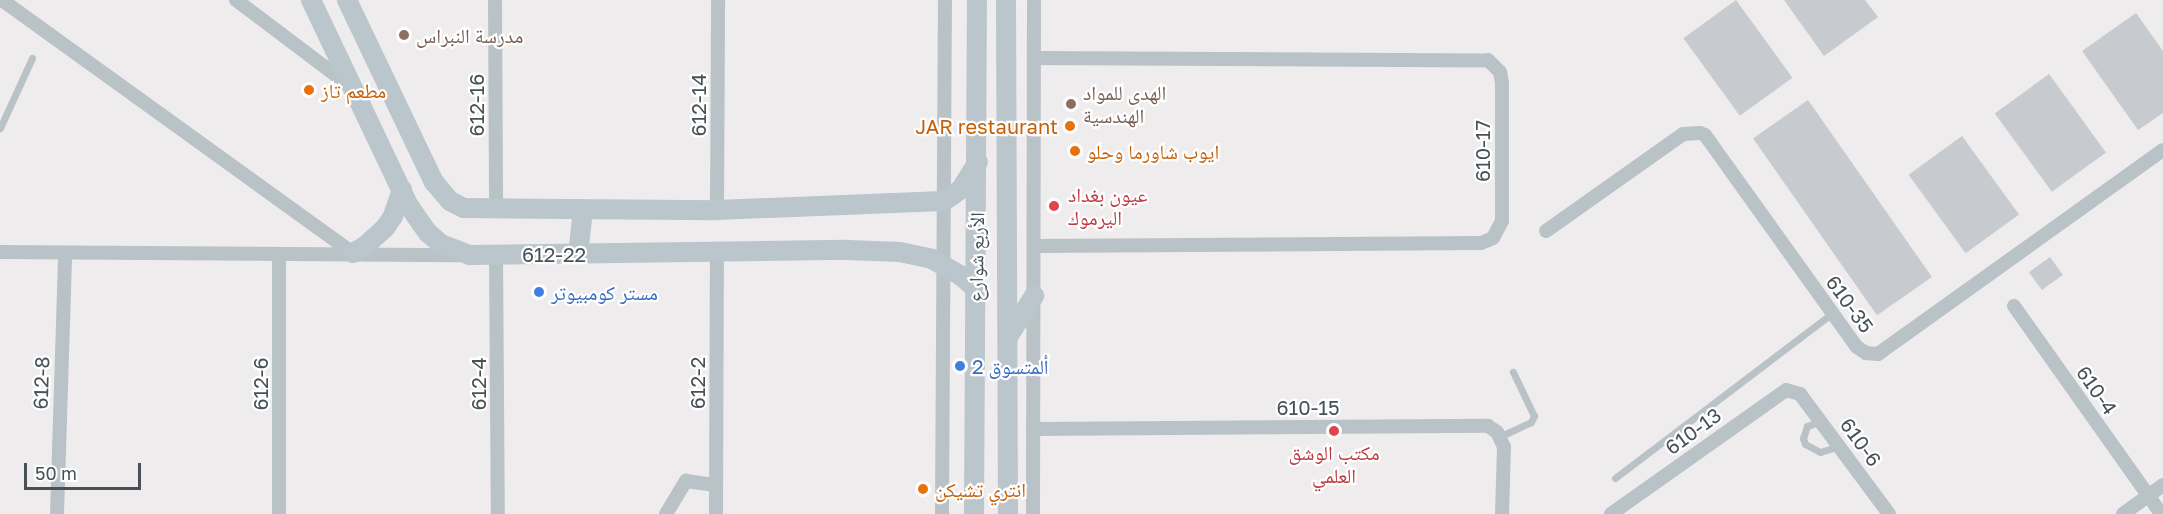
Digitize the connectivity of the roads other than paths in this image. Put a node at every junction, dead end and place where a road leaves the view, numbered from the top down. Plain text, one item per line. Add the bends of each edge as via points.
1 (2, 0) edge
2 (311, 0) edge
3 (347, 0) edge
4 (495, 0) edge
5 (718, 0) edge
6 (945, 0) edge
7 (977, 0) edge
8 (1006, 0) edge
9 (1034, 0) edge
10 (242, 2) edge
11 (32, 58) dead end
12 (1034, 58) junction
13 (354, 89) junction
14 (0, 128) edge
15 (2163, 150) edge
16 (978, 162) junction
17 (402, 190) junction
18 (944, 201) junction
19 (496, 210) junction
20 (583, 210) junction
21 (717, 210) junction
22 (1546, 231) dead end
23 (1034, 246) junction
24 (717, 251) junction
25 (0, 252) edge
26 (65, 253) junction
27 (353, 253) junction
28 (279, 254) junction
29 (496, 254) junction
30 (579, 254) junction
31 (469, 255) junction
32 (945, 266) junction
33 (975, 288) junction
34 (1034, 296) junction
35 (2014, 306) dead end
36 (1832, 313) junction
37 (1008, 337) junction
38 (1513, 372) dead end
39 (1800, 394) joint
40 (975, 411) junction
41 (1008, 417) junction
42 (1821, 421) junction
43 (1033, 429) junction
44 (1501, 436) junction
45 (1840, 446) junction
46 (975, 458) junction
47 (1007, 460) junction
48 (1615, 478) dead end
49 (716, 485) junction
50 (2163, 485) edge
51 (2148, 496) junction
52 (1616, 513) edge
53 (57, 514) edge
54 (279, 514) edge
55 (498, 514) edge
56 (666, 514) edge
57 (716, 514) edge
58 (942, 514) edge
59 (974, 514) edge
60 (1008, 514) edge
61 (1033, 514) edge
62 (1502, 514) edge
63 (1889, 514) edge
64 (2123, 514) edge
65 (2161, 514) edge

1 - 27 street
2 - 13 street, 612-22
3 - 19 street via 438,189 464,208
4 - 19 street, 612-16
5 - 21 street, 612-14
6 - 18 street
7 - 16 street, الأربع شوارع
8 - 37 street, الأربع شوارع
9 - 12 street
10 - 13 street
11 - 14 lane
12 - 23 street
12 - 23 street, 610-17 via 1482,58 1493,63 1501,77 1502,186 1500,227 1493,238 1480,243
13 - 17 street, 612-22
15 - 36 street, 610-35 via 1883,352 1861,351
16 - 18 street via 968,181
16 - 33 street, الأربع شوارع
17 - 27 street via 385,228
17 - 31 street, 612-22 via 428,233 441,244
18 - 21 street
18 - 32 street
19 - 20 street
20 - 21 street
20 - 30 street
22 - 36 street, 610-35 via 1683,134 1700,133
23 - 34 street
24 - 30 street, 612-22
24 - 32 street, 612-22 via 900,252
24 - 49 street, 612-2
25 - 26 street
26 - 28 street
26 - 53 street, 612-8
27 - 28 street
27 - 31 street
28 - 54 street, 612-6
29 - 30 street, 612-22
29 - 31 street, 612-22
29 - 55 street, 612-4
32 - 33 street, 612-22
32 - 58 street
33 - 40 street, الأربع شوارع
34 - 37 street
34 - 43 street
35 - 51 street, 610-4
36 - 48 lane
37 - 41 street, الأربع شوارع
38 - 44 lane via 1534,416 1531,422
39 - 42 street, 610-6
39 - 52 street, 610-13 via 1791,390 1781,392
40 - 41 street via 990,423
40 - 46 street, الأربع شوارع
41 - 47 street, الأربع شوارع
42 - 45 street, 610-6
42 - 45 lane via 1807,426 1805,444 1820,452
43 - 44 street, 610-15 via 1482,425
43 - 61 street
44 - 62 street
45 - 63 street, 610-6
46 - 47 street via 992,452
46 - 59 street, الأربع شوارع
47 - 60 street, الأربع شوارع
49 - 56 street via 686,481
49 - 57 street, 612-2
50 - 51 street
51 - 64 street
51 - 65 street, 610-4

